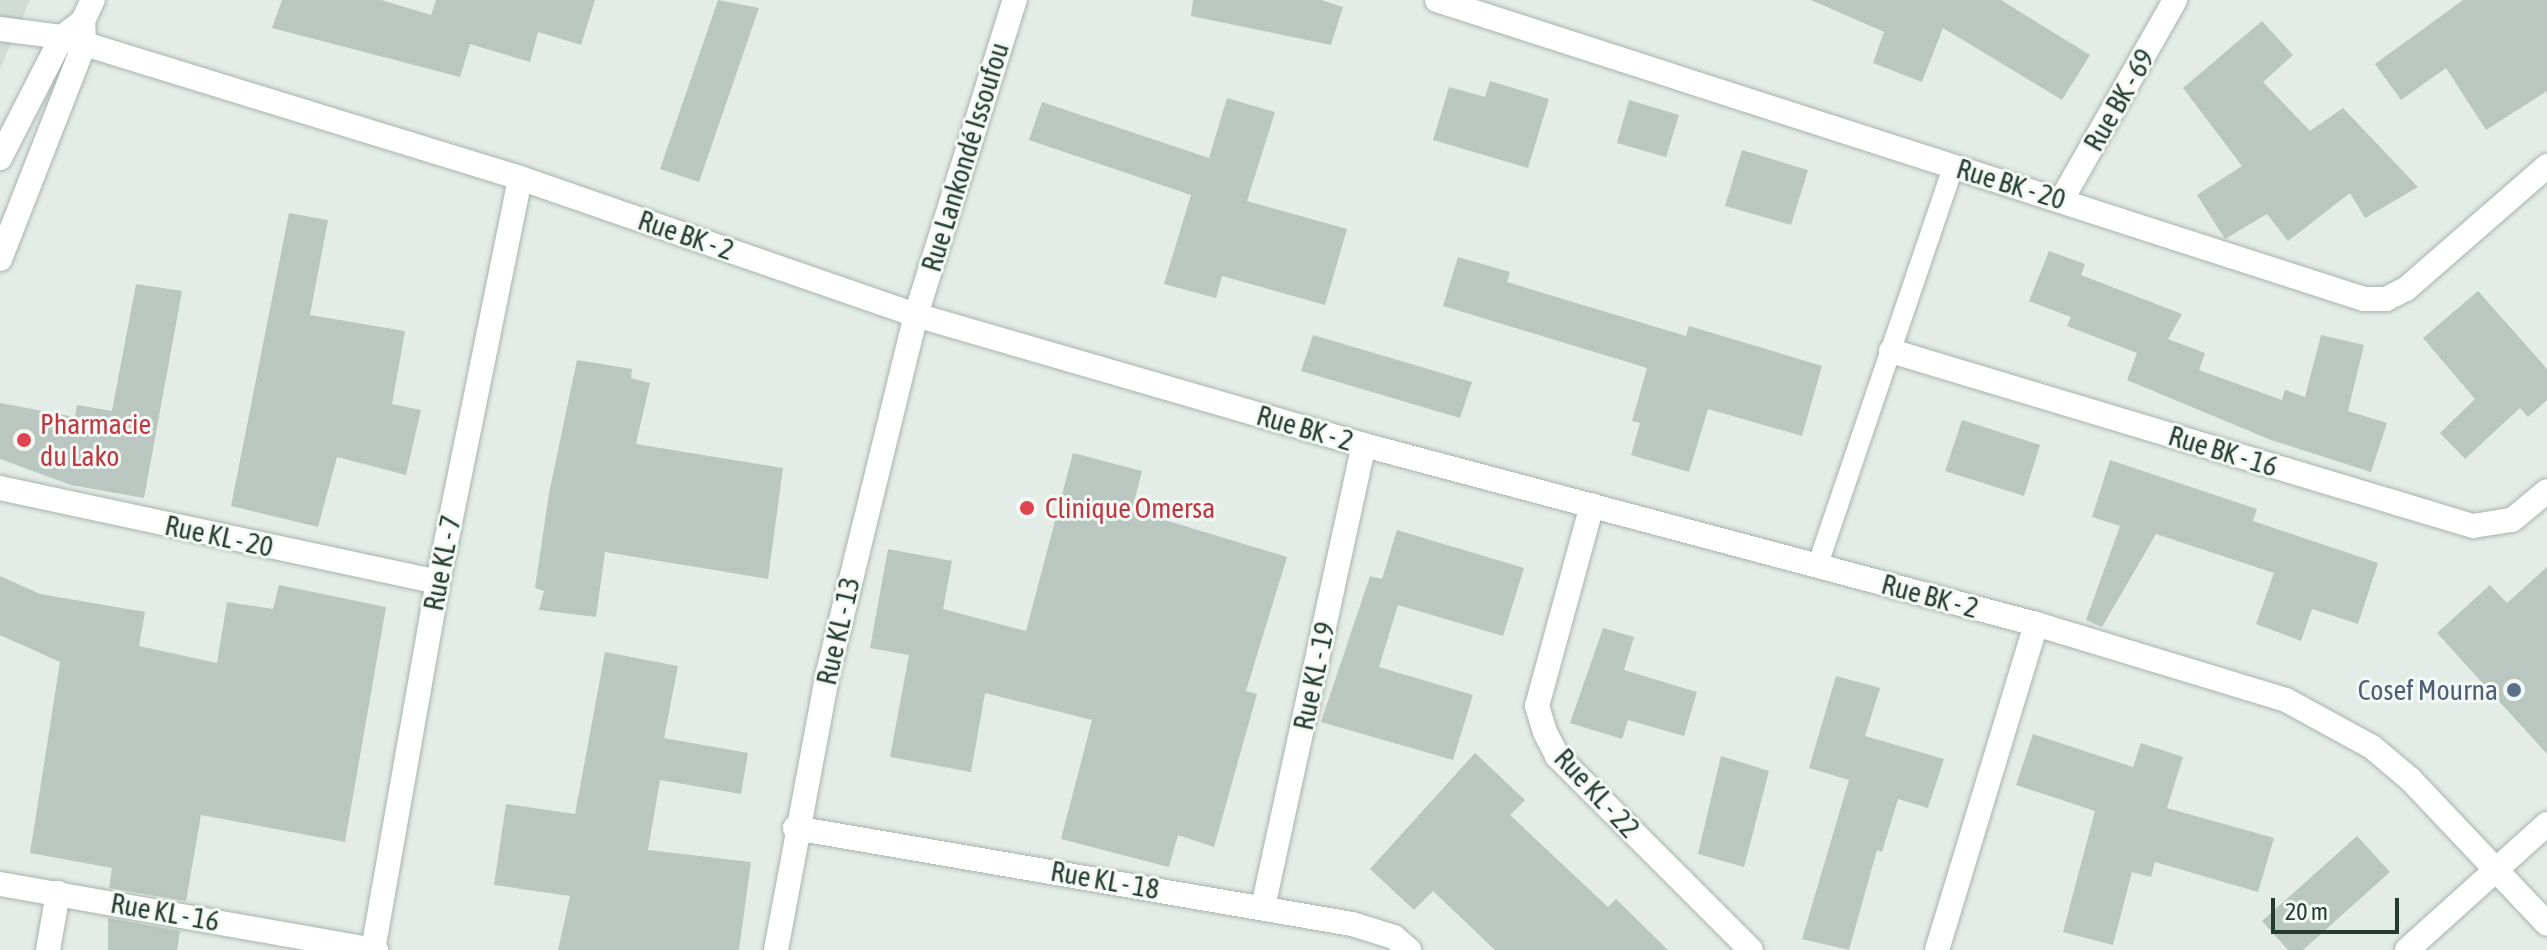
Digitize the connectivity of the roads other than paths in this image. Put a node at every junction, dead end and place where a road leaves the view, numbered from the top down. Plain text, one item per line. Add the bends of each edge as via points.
1 (1015, 0) edge
2 (1437, 0) edge
3 (2175, 0) edge
4 (80, 26) edge
5 (5, 33) edge
6 (0, 158) edge
7 (2547, 166) edge
8 (1953, 167) junction
9 (520, 178) junction
10 (2062, 199) junction
11 (0, 259) edge
12 (916, 315) junction
13 (1891, 351) junction
14 (1364, 445) junction
15 (0, 488) edge
16 (2547, 491) edge
17 (1592, 505) junction
18 (1817, 567) junction
19 (438, 582) junction
20 (2036, 624) junction
21 (2547, 824) edge
22 (795, 828) junction
23 (2498, 867) junction
24 (0, 884) edge
25 (58, 893) junction
26 (1263, 907) junction
27 (2547, 924) edge
28 (48, 950) edge
29 (374, 950) edge
30 (776, 950) edge
31 (1409, 950) edge
32 (1751, 950) edge
33 (1937, 950) edge
34 (2407, 950) edge

1 - 12 street, Rue Lankondé Issoufou
2 - 8 street, Rue BK - 20
3 - 10 street, Rue BK - 69
4 - 5 street, Rue BK - 2
4 - 6 street
4 - 9 street, Rue BK - 2
4 - 11 street
7 - 10 street, Rue BK - 20 via 2386,299 2364,299
8 - 10 street, Rue BK - 20
8 - 13 lane
9 - 12 street, Rue BK - 2
9 - 19 street, Rue KL - 7
12 - 14 street, Rue BK - 2
12 - 22 street, Rue KL - 13
13 - 16 street, Rue BK - 16 via 2473,526 2512,520
13 - 18 lane
14 - 17 street, Rue BK - 2
14 - 26 street, Rue KL - 19
15 - 19 street, Rue KL - 20
17 - 18 street, Rue BK - 2
17 - 32 street, Rue KL - 22 via 1537,706 1545,732 1557,756
18 - 20 street, Rue BK - 2
19 - 29 street, Rue KL - 7
20 - 23 street, Rue BK - 2 via 2286,700 2336,726 2410,779
20 - 33 street
21 - 23 street
22 - 26 street, Rue KL - 18
22 - 30 street, Rue KL - 13
23 - 27 street, Rue BK - 2
23 - 34 street
24 - 25 street, Rue KL - 16
25 - 28 street
25 - 29 street, Rue KL - 16
26 - 31 street, Rue KL - 18 via 1373,928

